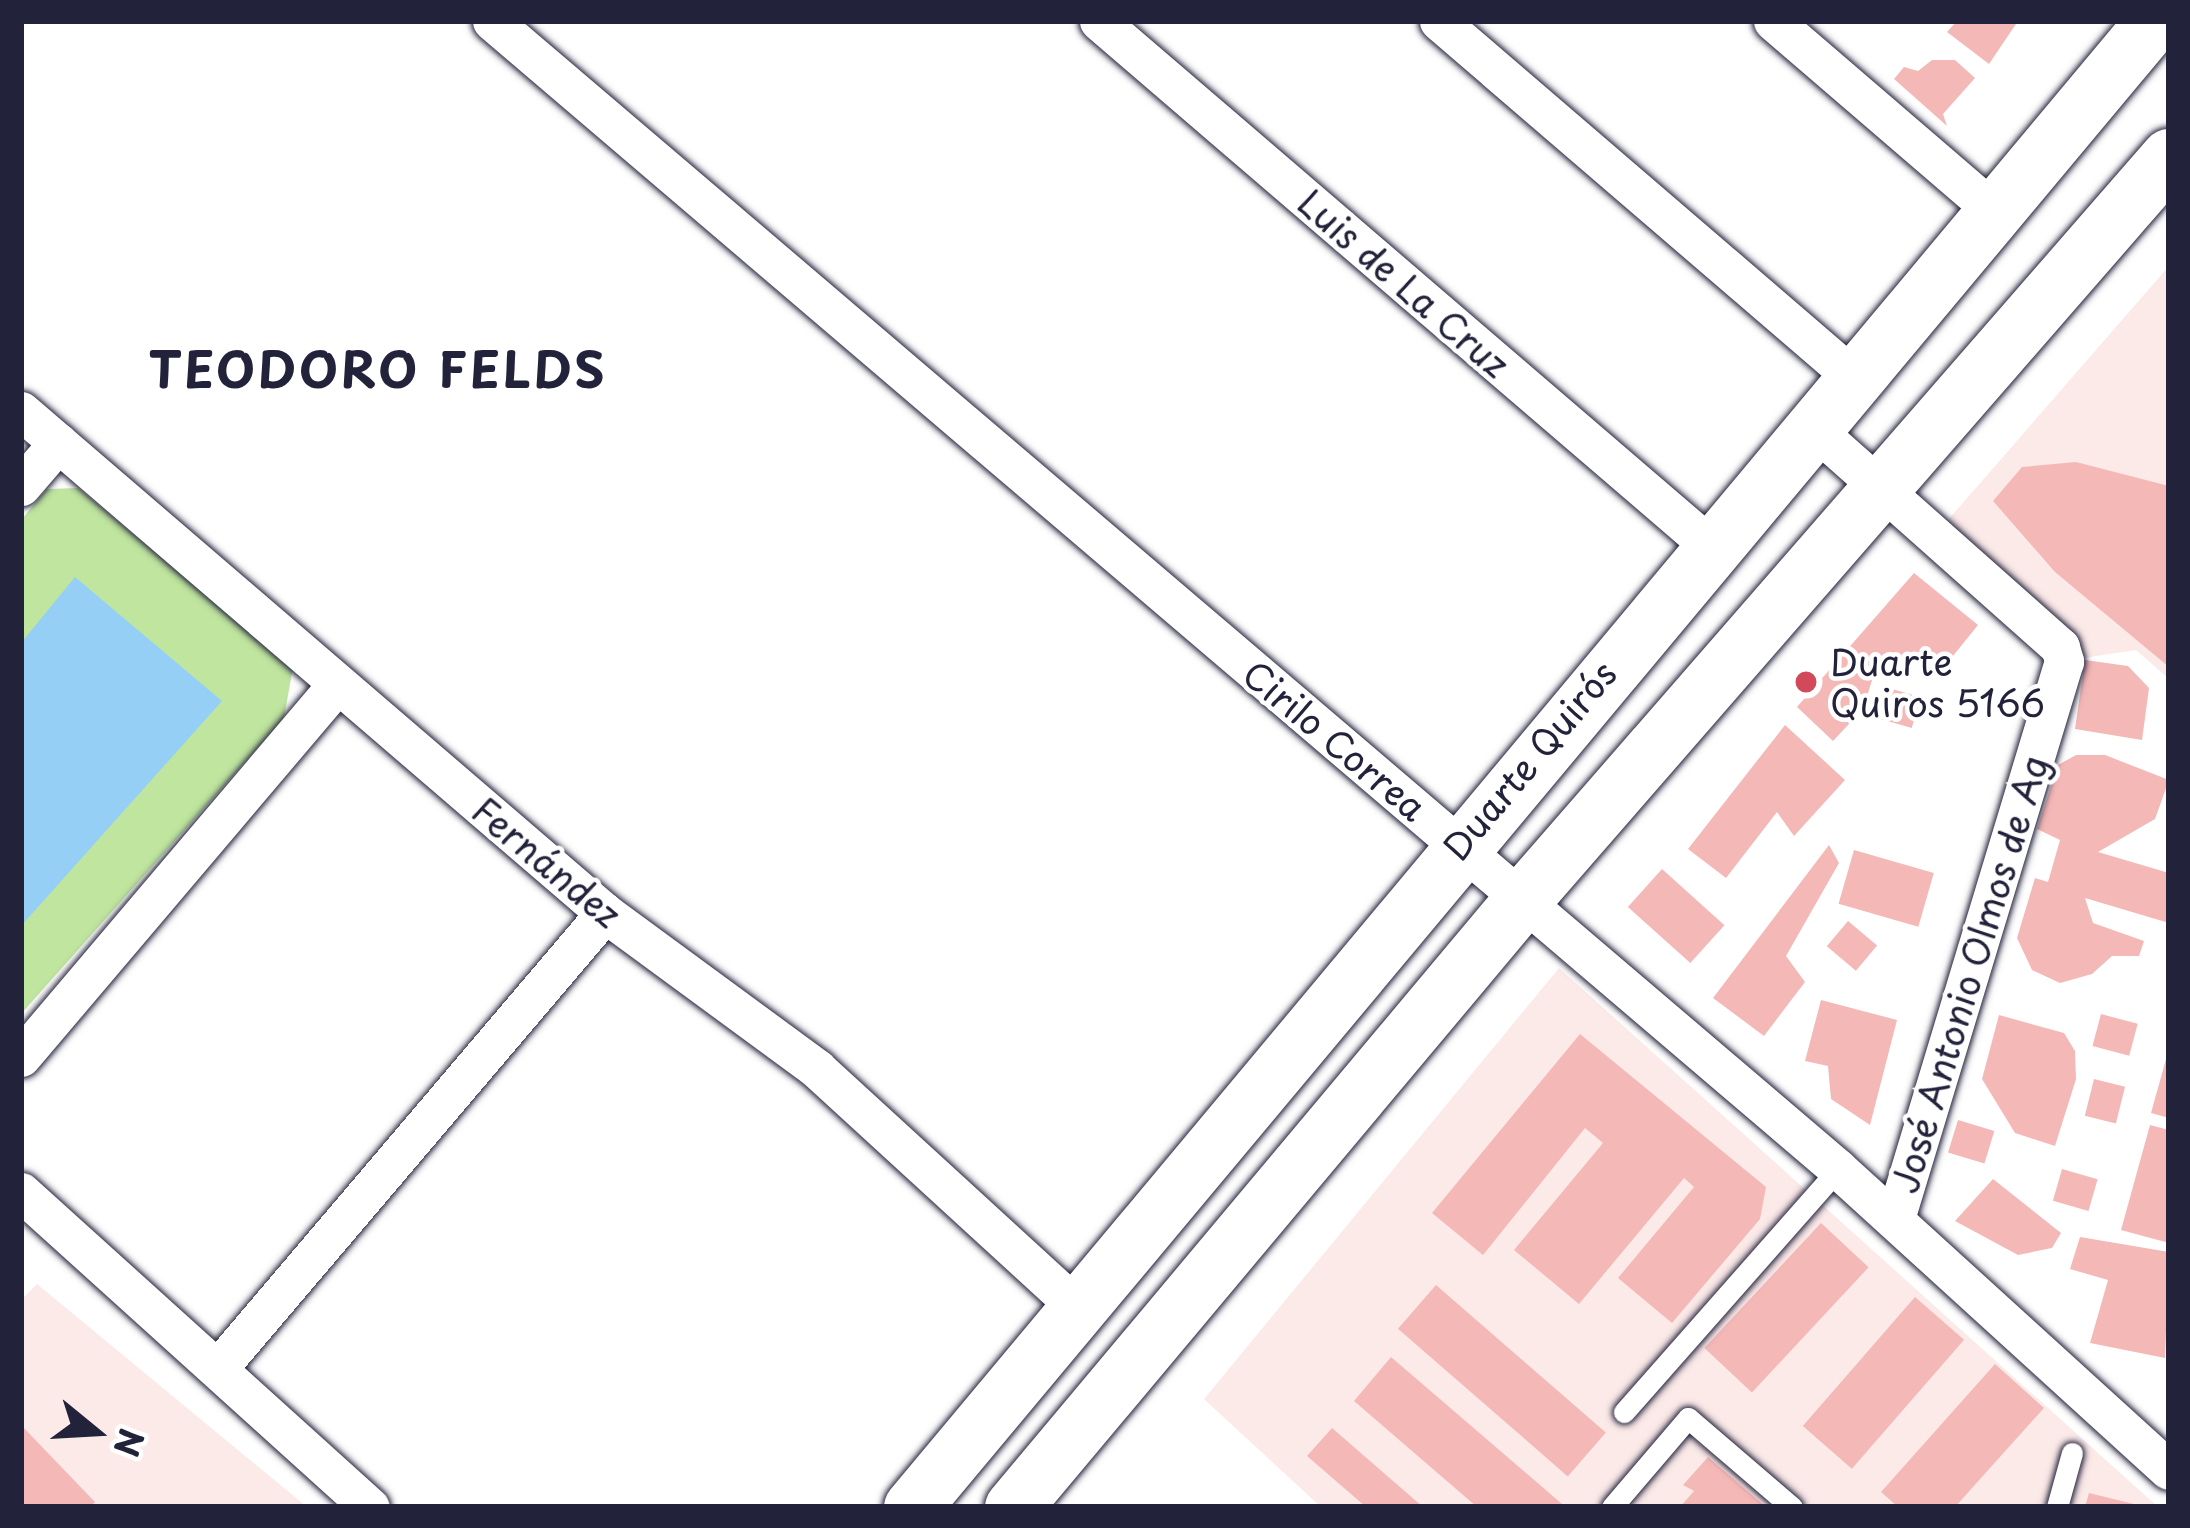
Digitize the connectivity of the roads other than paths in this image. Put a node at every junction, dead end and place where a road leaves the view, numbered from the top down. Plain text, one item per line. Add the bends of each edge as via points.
1 (492, 21) edge
2 (1099, 21) edge
3 (1439, 21) edge
4 (2154, 21) edge
5 (1788, 26) edge
6 (2169, 157) edge
7 (1993, 210) junction
8 (1852, 377) junction
9 (21, 411) edge
10 (1811, 426) junction
11 (58, 443) junction
12 (21, 486) edge
13 (1885, 488) junction
14 (1708, 545) junction
15 (337, 685) junction
16 (1458, 845) junction
17 (1521, 901) junction
18 (605, 913) junction
19 (21, 1057) edge
20 (1838, 1168) junction
21 (29, 1218) edge
22 (1894, 1219) junction
23 (1077, 1307) junction
24 (219, 1367) junction
25 (1624, 1412) dead end
26 (2072, 1453) dead end
27 (2169, 1470) edge
28 (370, 1507) edge
29 (912, 1507) edge
30 (1013, 1507) edge
31 (1612, 1507) edge
32 (1792, 1507) edge
33 (2057, 1507) edge

1 - 16 street, Cirilo Correa
2 - 14 street, Luis de La Cruz
3 - 8 street
4 - 7 main road, Duarte Quirós
5 - 7 street
6 - 13 main road
7 - 8 main road, Duarte Quirós
8 - 10 main road, Duarte Quirós
9 - 11 street, Fernández
10 - 13 street
10 - 14 main road, Duarte Quirós
11 - 12 street
11 - 15 street, Fernández
13 - 17 main road
13 - 22 street, José Antonio Olmos de Ag via 2060,646 2064,661
14 - 16 main road, Duarte Quirós
15 - 18 street, Fernández
15 - 19 street
16 - 17 street, Cirilo Correa
16 - 23 main road, Duarte Quirós
17 - 20 street, Cirilo Correa
17 - 30 main road
18 - 23 street, Fernández via 817,1069
18 - 24 street
20 - 22 street, Cirilo Correa
20 - 25 lane
21 - 24 street
22 - 27 street, Cirilo Correa
23 - 29 main road, Duarte Quirós
24 - 28 street
26 - 33 lane
31 - 32 lane via 1688,1418

